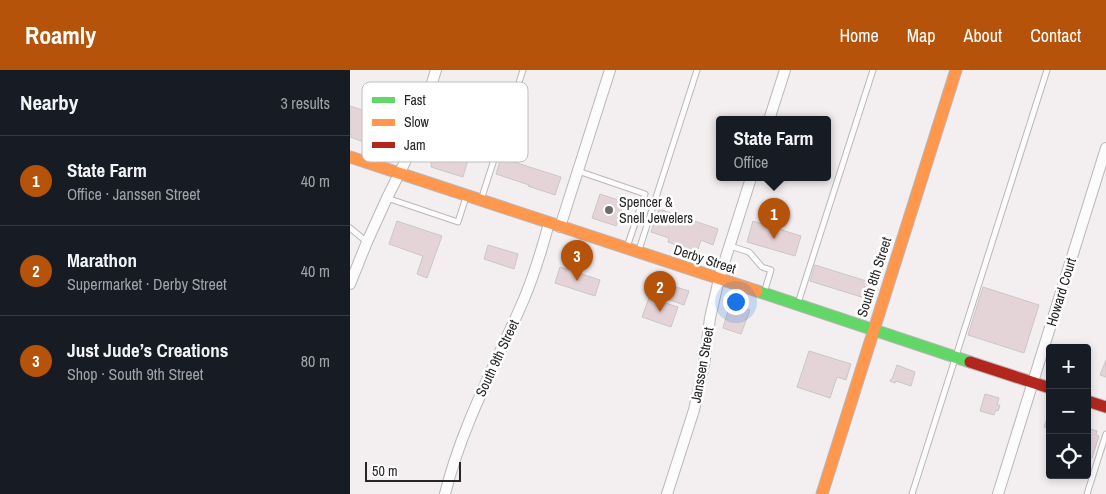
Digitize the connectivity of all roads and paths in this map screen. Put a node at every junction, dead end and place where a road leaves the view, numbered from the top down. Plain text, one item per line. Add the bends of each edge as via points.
1 (436, 70) edge
2 (523, 70) edge
3 (610, 70) edge
4 (697, 70) edge
5 (785, 70) edge
6 (873, 70) edge
7 (956, 70) edge
8 (1047, 70) edge
9 (432, 82) edge
10 (519, 82) edge
11 (770, 116) edge
12 (1106, 148) edge
13 (350, 157) edge
14 (362, 161) edge
15 (365, 162) edge
16 (406, 162) edge
17 (494, 162) edge
18 (578, 171) junction
19 (400, 174) junction
20 (750, 181) edge
21 (466, 196) junction
22 (387, 198) junction
23 (481, 201) junction
24 (555, 225) junction
25 (350, 228) edge
26 (367, 242) junction
27 (729, 246) junction
28 (626, 249) junction
29 (639, 253) junction
30 (719, 279) junction
31 (350, 284) edge
32 (764, 294) junction
33 (797, 305) junction
34 (873, 330) junction
35 (956, 357) junction
36 (1033, 382) junction
37 (1046, 387) edge
38 (1091, 402) edge
39 (1106, 407) edge
40 (1106, 434) edge
41 (445, 494) edge
42 (668, 494) edge
43 (822, 494) edge
44 (912, 494) edge
45 (998, 494) edge
46 (1087, 494) edge

1 - 9 street
2 - 10 lane
3 - 18 street, South 9th Street
4 - 29 lane
5 - 11 street
6 - 33 lane
7 - 34 main road, South 8th Street
8 - 35 lane
12 - 36 street, Howard Court
13 - 14 main road, Derby Street
15 - 19 main road, Derby Street
16 - 19 street
17 - 23 lane
18 - 24 street, South 9th Street
18 - 28 lane via 645,194
19 - 21 main road, Derby Street
19 - 22 street
20 - 27 street, Janssen Street
21 - 22 lane via 458,222
21 - 23 main road, Derby Street
22 - 26 street
23 - 24 main road, Derby Street
24 - 28 main road, Derby Street
24 - 41 street, South 9th Street via 464,432
25 - 26 lane
26 - 31 street
27 - 30 street, Janssen Street
27 - 32 lane via 750,252 762,267 771,270
28 - 29 main road, Derby Street
29 - 30 main road, Derby Street
30 - 32 main road, Derby Street
30 - 42 street, Janssen Street via 694,410
32 - 33 main road, Derby Street
33 - 34 main road, Derby Street
34 - 35 main road, Derby Street
34 - 43 main road, South 8th Street
35 - 36 main road, Derby Street
35 - 44 lane
36 - 37 main road, Derby Street
36 - 45 street, Howard Court
38 - 39 main road
40 - 46 lane

